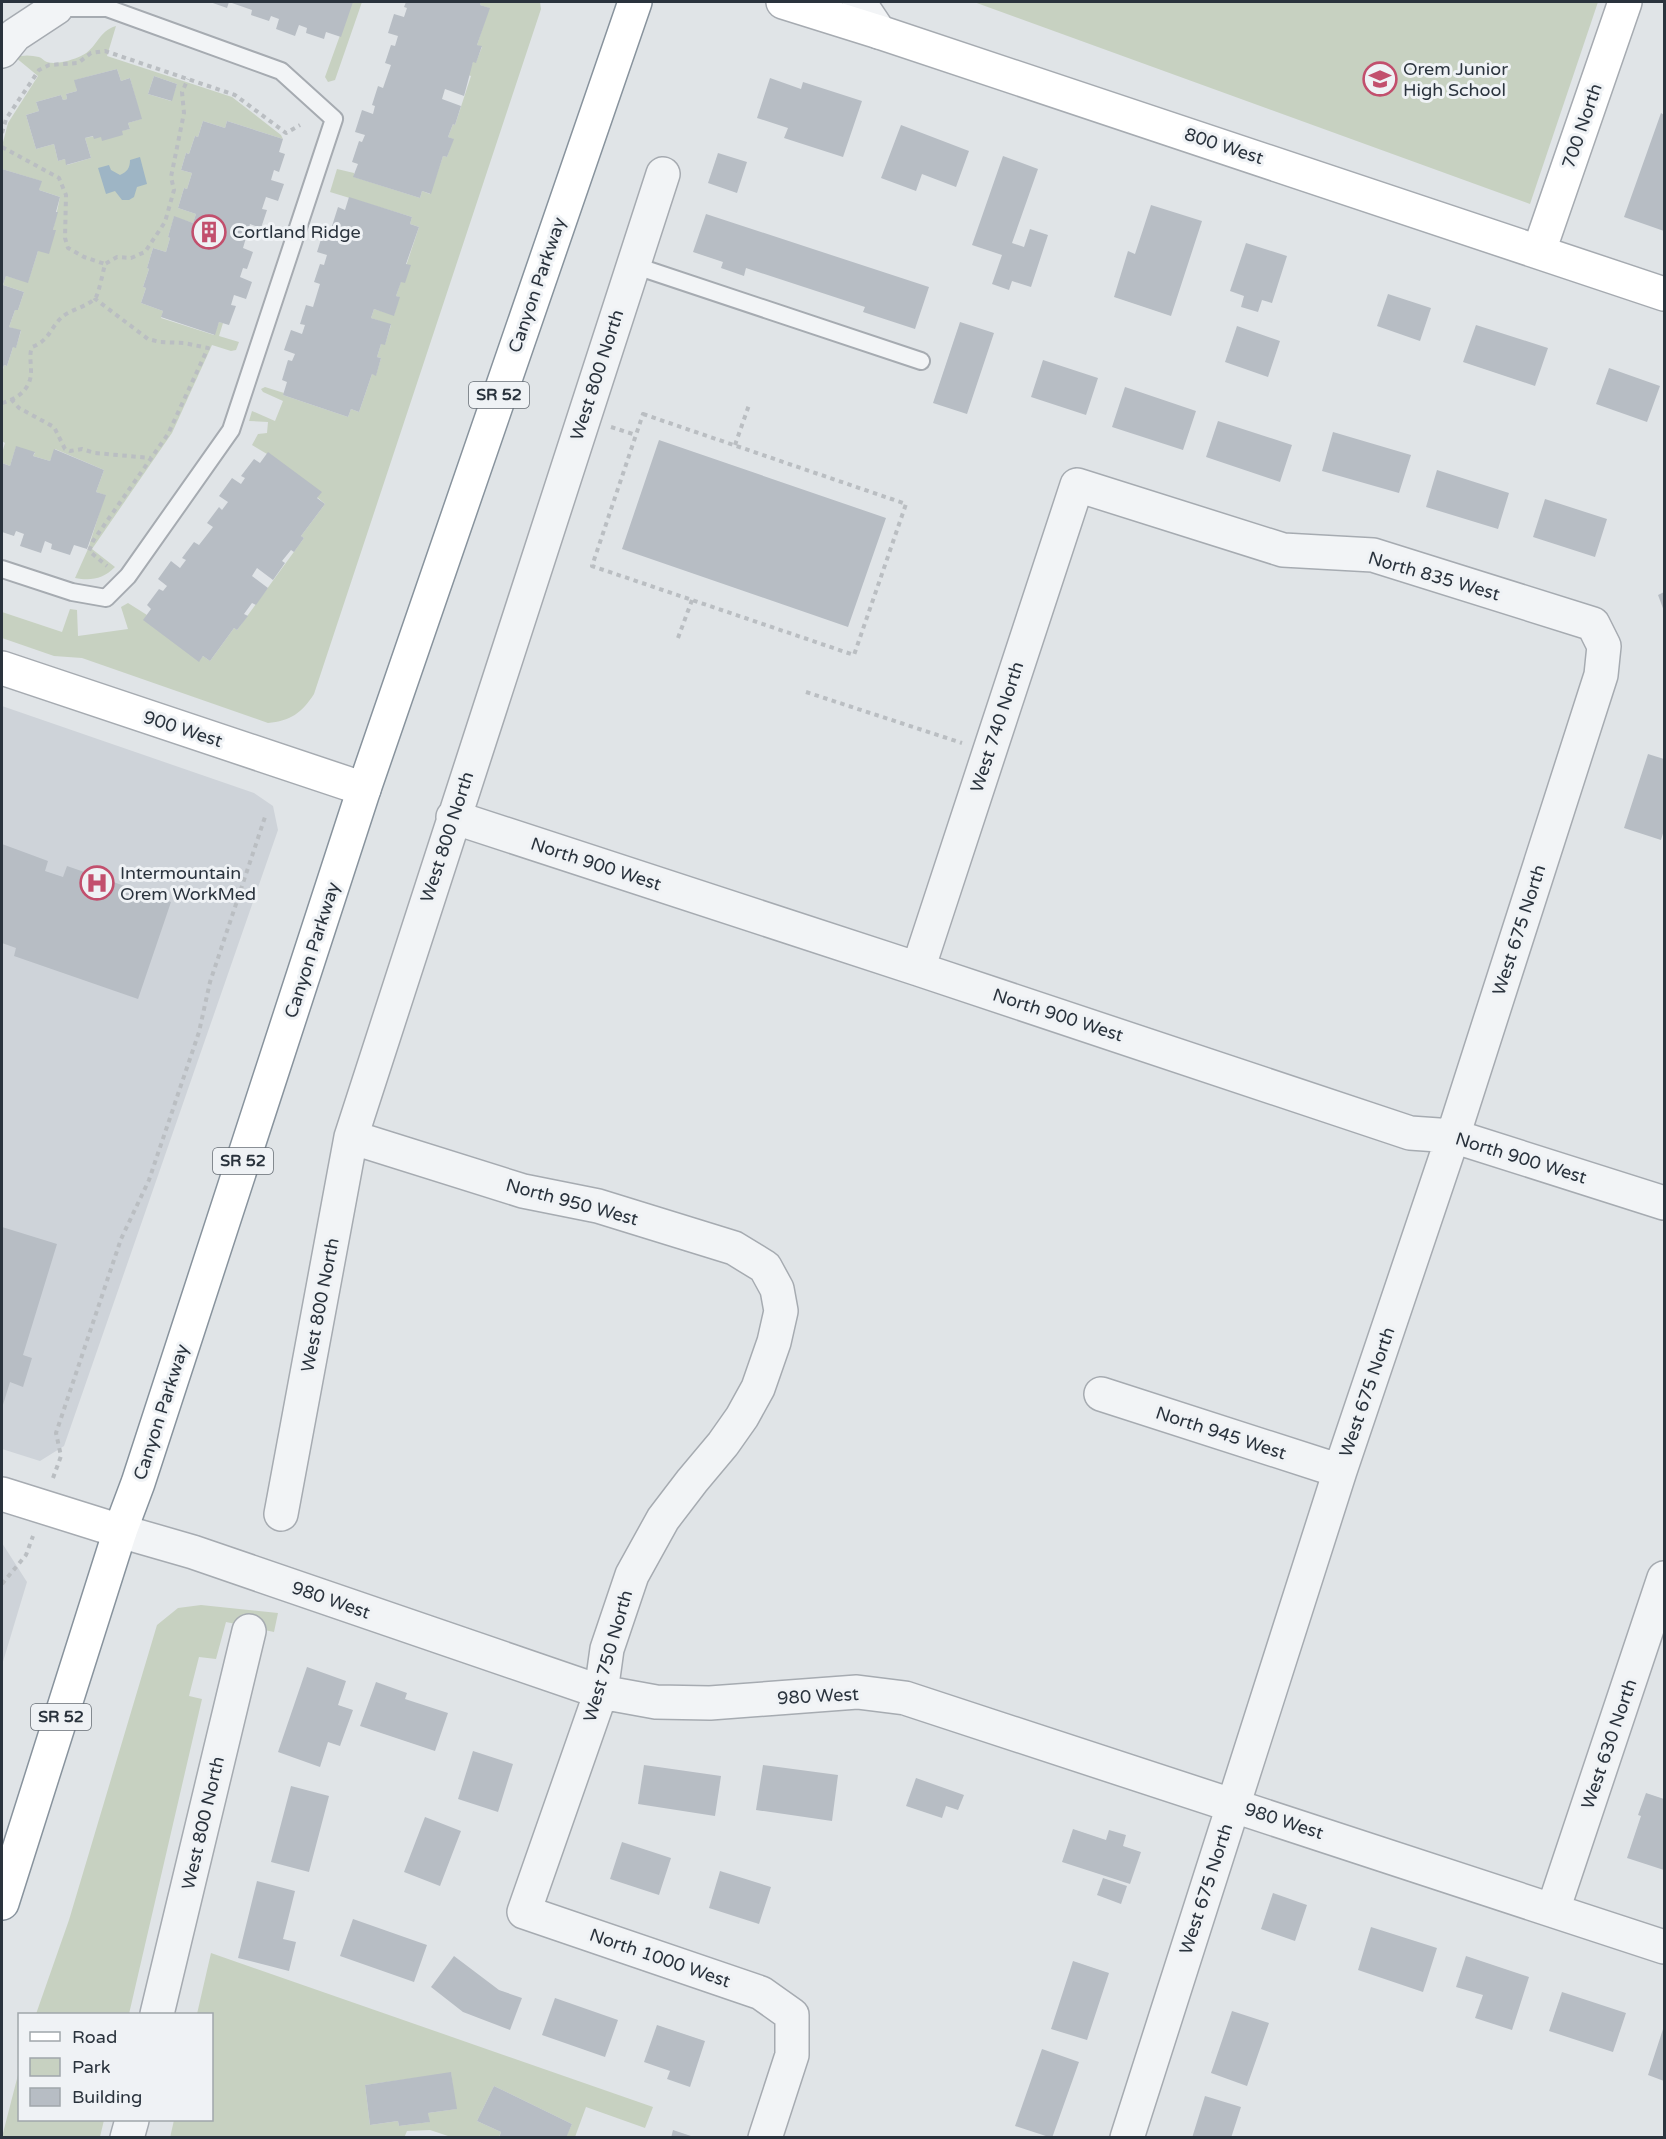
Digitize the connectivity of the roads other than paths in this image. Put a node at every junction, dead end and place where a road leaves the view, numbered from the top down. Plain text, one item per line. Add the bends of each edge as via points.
1 (635, 2) edge
2 (783, 2) edge
3 (859, 2) edge
4 (1625, 2) edge
5 (56, 5) edge
6 (879, 32) junction
7 (2, 51) edge
8 (663, 174) dead end
9 (1539, 251) junction
10 (633, 265) junction
11 (1665, 294) edge
12 (921, 362) dead end
13 (1077, 485) joint
14 (2, 569) edge
15 (1604, 646) joint
16 (2, 668) edge
17 (364, 789) junction
18 (453, 817) junction
19 (918, 969) junction
20 (1453, 1136) junction
21 (351, 1137) junction
22 (1665, 1203) edge
23 (777, 1289) joint
24 (1101, 1394) dead end
25 (1340, 1472) junction
26 (2, 1494) edge
27 (281, 1514) dead end
28 (120, 1532) junction
29 (1664, 1578) edge
30 (249, 1631) dead end
31 (601, 1692) junction
32 (1233, 1804) junction
33 (2, 1903) edge
34 (1553, 1910) junction
35 (524, 1912) joint
36 (1665, 1947) edge
37 (157, 2013) edge
38 (132, 2121) edge
39 (127, 2138) edge
40 (765, 2138) edge
41 (1127, 2138) edge

1 - 17 main road, Canyon Parkway / SR 52
2 - 6 main road, 800 West
3 - 6 street
4 - 9 main road, 700 North
5 - 7 street via 15,35
5 - 14 lane via 107,8 281,71 334,119 231,430 128,576 106,597 72,592
6 - 9 main road, 800 West
8 - 10 street, West 800 North
9 - 11 main road, 800 West
10 - 12 lane
10 - 18 street, West 800 North
13 - 15 street, North 835 West via 1283,550 1373,555 1593,624
13 - 19 street, West 740 North
15 - 20 street, West 675 North via 1601,675
16 - 17 main road, 900 West
17 - 28 main road, Canyon Parkway / SR 52
18 - 19 street, North 900 West
18 - 21 street, West 800 North
19 - 20 street, North 900 West via 1410,1133
20 - 22 street, North 900 West
20 - 25 street, West 675 North
21 - 23 street, North 950 West via 523,1191 598,1206 734,1248 765,1267
21 - 27 street, West 800 North
23 - 31 street, West 750 North via 781,1311 758,1388 723,1444 663,1519 632,1575 607,1649
24 - 25 street, North 945 West
25 - 32 street, West 675 North
26 - 28 main road, 980 West
28 - 31 street, 980 West via 193,1552
28 - 33 main road, Canyon Parkway / SR 52
29 - 34 street, West 630 North
30 - 37 street, West 800 North
31 - 32 street, 980 West via 656,1702 710,1703 857,1692 905,1698
31 - 35 street, West 750 North
32 - 34 street, 980 West
32 - 41 street, West 675 North
34 - 36 street, 980 West
35 - 40 street, North 1000 West via 761,1993 792,2015 792,2055
38 - 39 street

